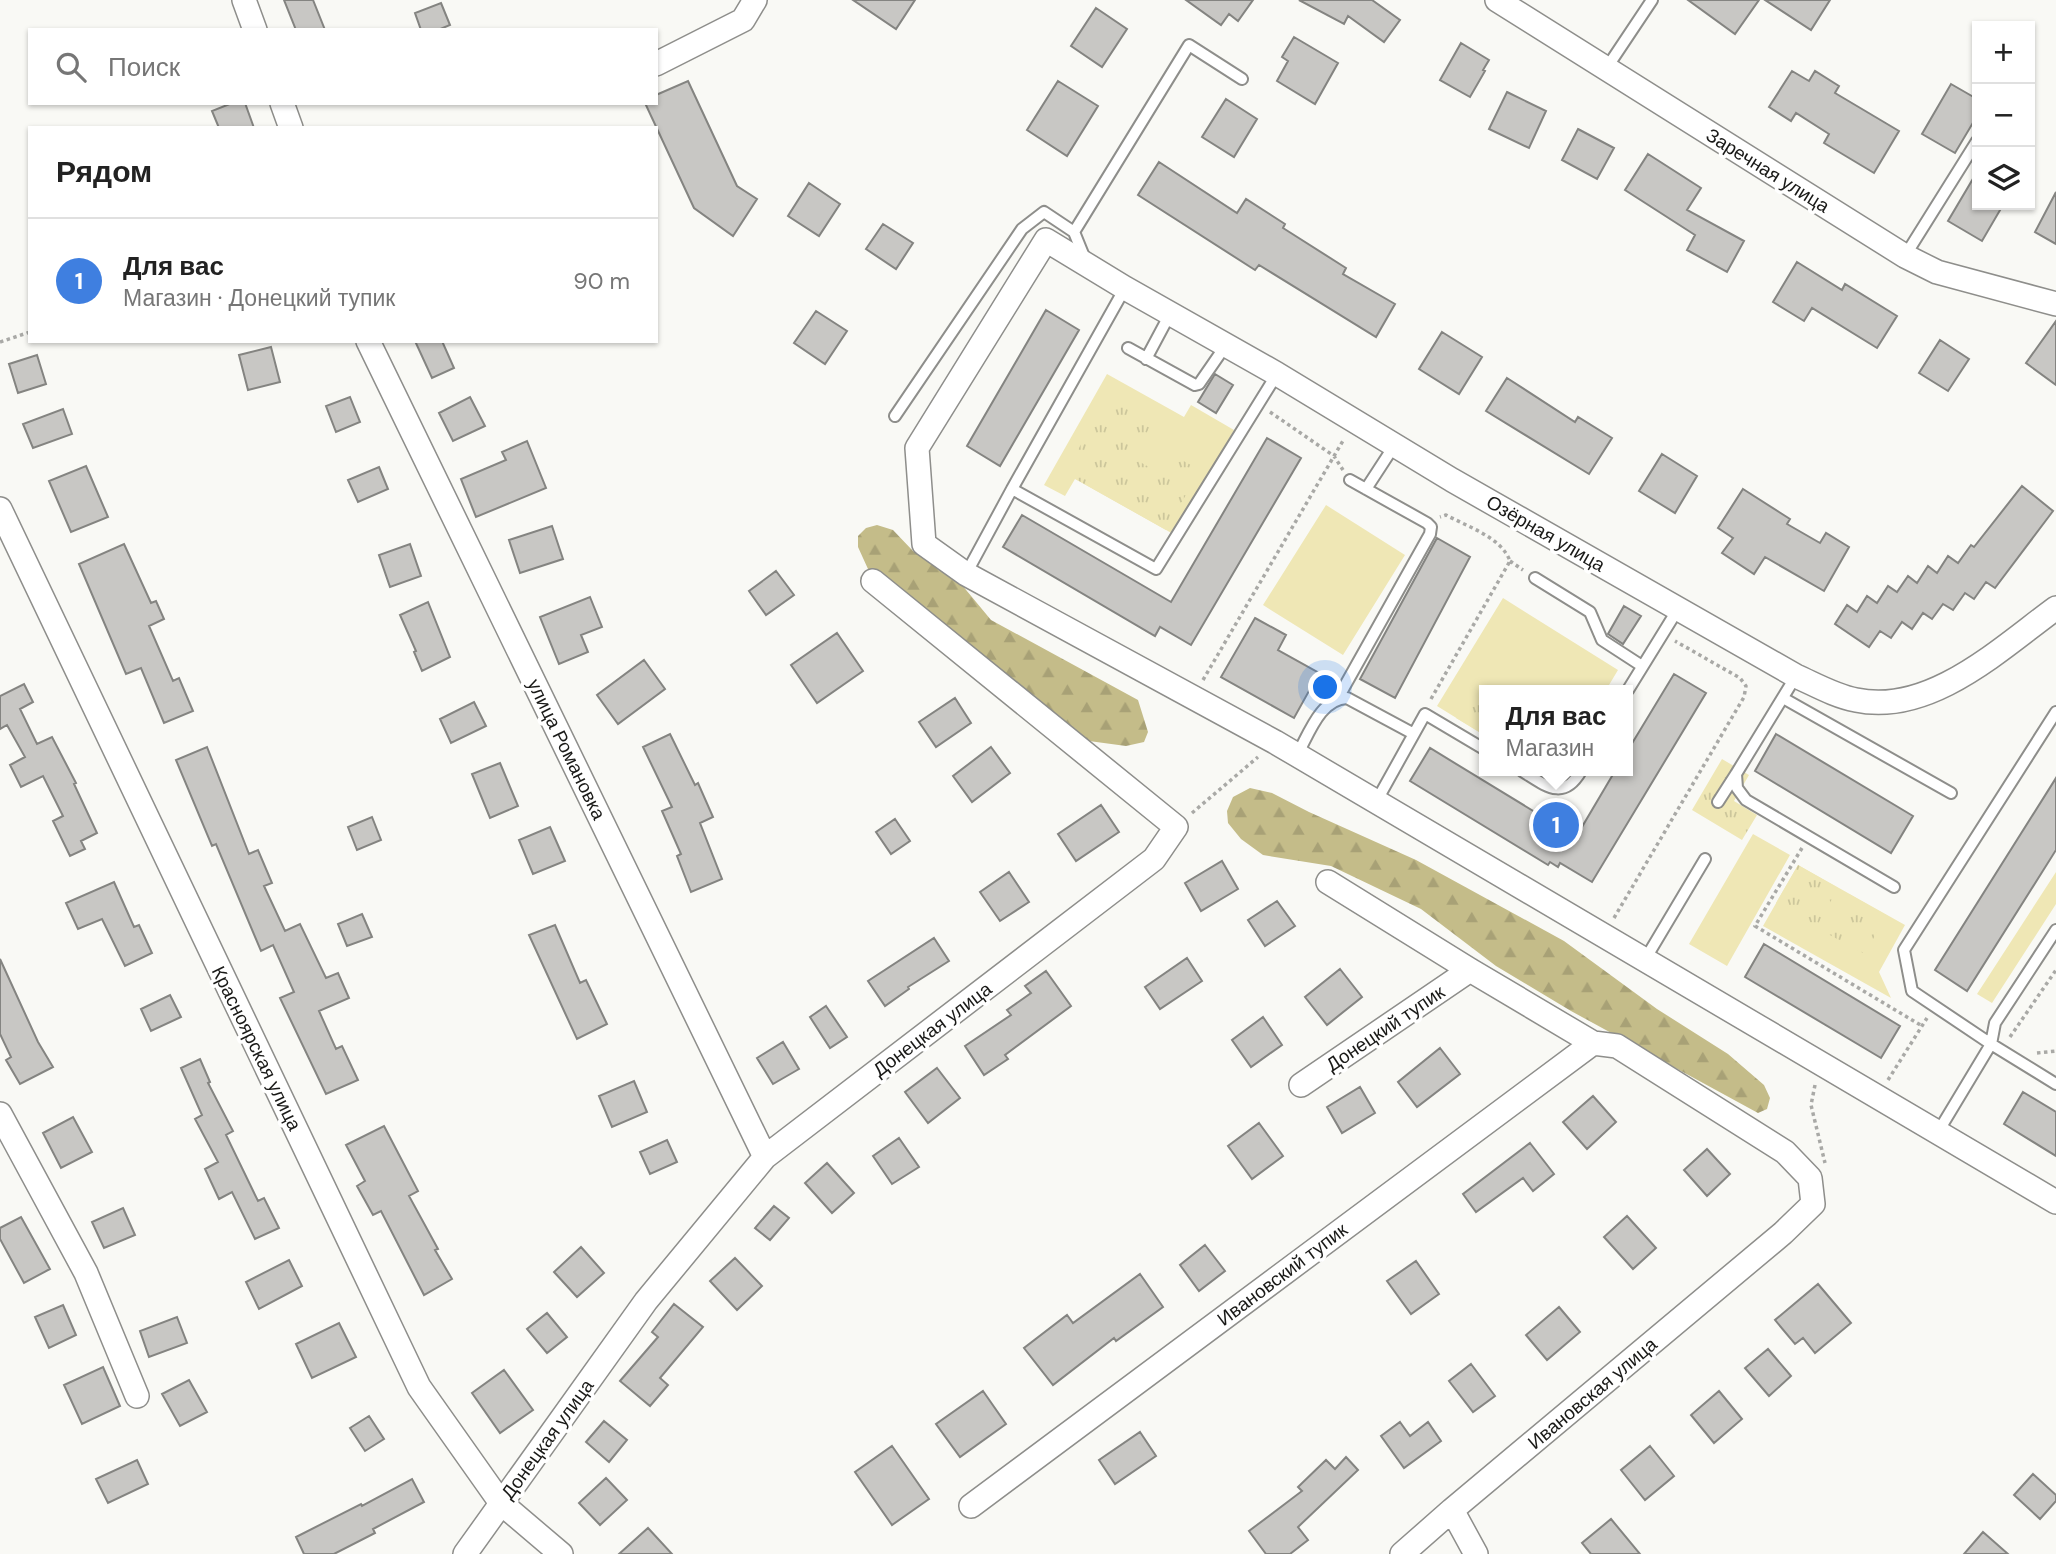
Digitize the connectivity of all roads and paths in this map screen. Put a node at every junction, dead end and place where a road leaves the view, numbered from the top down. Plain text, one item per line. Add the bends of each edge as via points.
1 (244, 0) edge
2 (755, 0) edge
3 (1497, 0) edge
4 (1652, 0) edge
5 (254, 28) edge
6 (658, 63) edge
7 (1606, 69) junction
8 (1242, 79) dead end
9 (283, 105) edge
10 (290, 126) edge
11 (1973, 147) edge
12 (1074, 232) junction
13 (1905, 256) junction
14 (1087, 264) junction
15 (1125, 288) junction
16 (2056, 304) edge
17 (1170, 314) junction
18 (28, 333) edge
19 (0, 342) edge
20 (369, 343) edge
21 (1226, 345) junction
22 (1128, 348) dead end
23 (1146, 359) junction
24 (1277, 374) junction
25 (1258, 404) junction
26 (895, 416) dead end
27 (1354, 422) junction
28 (1394, 446) junction
29 (1334, 456) junction
30 (1350, 480) joint
31 (1012, 488) junction
32 (1366, 489) junction
33 (0, 509) edge
34 (1424, 522) junction
35 (966, 574) junction
36 (1535, 578) dead end
37 (873, 581) dead end
38 (2056, 608) edge
39 (1678, 609) junction
40 (1662, 634) junction
41 (1642, 666) junction
42 (1796, 676) junction
43 (1631, 685) edge
44 (1193, 697) junction
45 (1338, 698) junction
46 (1783, 698) junction
47 (2056, 712) edge
48 (1426, 714) junction
49 (1414, 734) junction
50 (1275, 742) junction
51 (1479, 746) edge
52 (1297, 755) junction
53 (1736, 774) junction
54 (1531, 776) edge
55 (1578, 776) edge
56 (1951, 793) dead end
57 (1376, 802) junction
58 (1718, 802) dead end
59 (1176, 827) junction
60 (1808, 837) junction
61 (1706, 859) dead end
62 (1328, 882) dead end
63 (1894, 887) dead end
64 (2056, 930) edge
65 (1604, 935) junction
66 (1646, 958) junction
67 (1470, 970) junction
68 (2056, 970) edge
69 (1935, 1007) junction
70 (1922, 1026) junction
71 (1593, 1042) junction
72 (1995, 1047) junction
73 (1820, 1062) junction
74 (2056, 1084) edge
75 (1301, 1085) dead end
76 (1878, 1096) junction
77 (0, 1114) edge
78 (1938, 1132) junction
79 (765, 1157) junction
80 (1827, 1168) dead end
81 (2056, 1202) edge
82 (137, 1396) dead end
83 (501, 1503) junction
84 (971, 1506) dead end
85 (1452, 1510) junction
86 (465, 1554) edge
87 (561, 1554) edge
88 (1402, 1554) edge
89 (1476, 1554) edge

1 - 5 street
2 - 6 street via 743,20
3 - 7 street, Заречная улица
4 - 7 lane
7 - 13 street, Заречная улица
8 - 12 lane via 1189,45
9 - 10 street
11 - 13 lane
12 - 14 lane
12 - 26 lane via 1044,212 1022,229
13 - 16 street, Заречная улица via 1937,272
14 - 15 street, Озёрная улица
14 - 35 street, Озёрная улица via 1046,240 917,449 924,544
15 - 17 street, Озёрная улица
15 - 31 lane
17 - 21 street, Озёрная улица
17 - 23 lane
18 - 19 path
20 - 79 street, улица Романовка
21 - 23 lane via 1195,386
21 - 24 street, Озёрная улица
22 - 23 lane
24 - 25 lane
24 - 27 street, Озёрная улица
25 - 29 path
25 - 31 lane via 1156,569
27 - 28 street, Озёрная улица
27 - 29 path
28 - 32 lane
28 - 39 street, Озёрная улица
29 - 30 path
29 - 44 path
30 - 32 lane
31 - 35 lane
32 - 34 lane
33 - 83 street, Красноярская улица via 419,1387
34 - 45 lane via 1431,527 1430,534
34 - 48 path via 1446,514 1496,542 1510,561 1433,693
35 - 44 street
36 - 41 lane via 1590,612 1602,640
37 - 59 street
38 - 42 street, Озёрная улица via 1969,671 1914,698 1858,701
39 - 40 lane
39 - 42 street, Озёрная улица
40 - 41 lane
40 - 65 path via 1740,678 1746,687
41 - 43 lane
42 - 46 lane
44 - 50 street
45 - 49 lane via 1347,698
45 - 52 lane via 1327,704
46 - 53 lane
46 - 56 lane
47 - 69 lane via 1904,950 1912,991
48 - 49 lane
48 - 51 lane
49 - 57 lane
50 - 52 street
50 - 59 path
52 - 57 street
53 - 58 lane
53 - 60 lane via 1737,789 1746,800
54 - 55 lane via 1560,789 1569,787
57 - 65 street
59 - 79 street, Донецкая улица via 1154,859
60 - 63 lane
60 - 70 path via 1755,926
61 - 66 lane
62 - 67 street, Ивановская улица
64 - 72 lane via 1995,1023
65 - 66 street
66 - 73 street
67 - 71 street, Ивановская улица
67 - 75 street, Донецкий тупик
68 - 72 path
69 - 70 path
69 - 72 lane
70 - 76 path
71 - 84 street, Ивановский тупик
71 - 85 street, Ивановская улица via 1617,1046 1785,1152 1810,1178 1812,1204
72 - 74 lane
72 - 78 lane
73 - 76 street
73 - 80 path via 1811,1105
76 - 78 street
77 - 82 street via 86,1273
78 - 81 street
79 - 83 street, Донецкая улица via 646,1301
83 - 86 street, Донецкая улица
83 - 87 street, Красноярская улица
85 - 88 street, Ивановская улица
85 - 89 street

